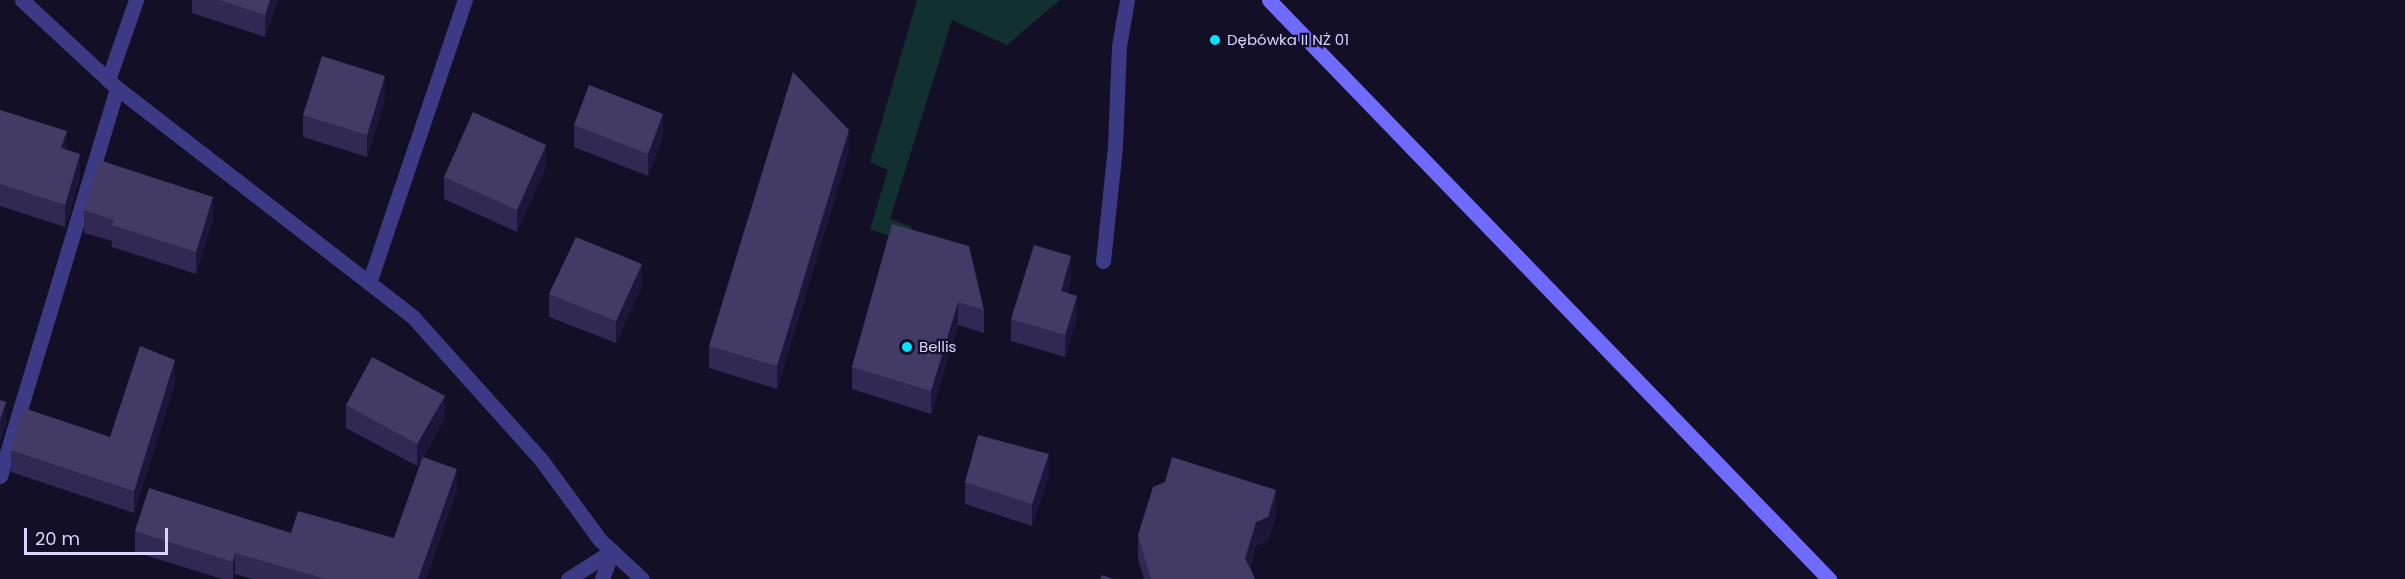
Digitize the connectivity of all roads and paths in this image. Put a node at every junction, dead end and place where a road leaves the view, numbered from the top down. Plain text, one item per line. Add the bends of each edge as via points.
1 (22, 0) edge
2 (136, 0) edge
3 (465, 0) edge
4 (1127, 0) edge
5 (1269, 0) edge
6 (113, 84) junction
7 (1103, 261) dead end
8 (369, 283) junction
9 (0, 476) edge
10 (612, 551) junction
11 (568, 579) edge
12 (602, 579) edge
13 (642, 579) edge
14 (1829, 579) edge

1 - 6 street
2 - 6 street
3 - 8 street
4 - 7 street via 1119,46 1115,146
5 - 14 street
6 - 8 street
6 - 9 street
8 - 10 street via 413,317 542,461
10 - 11 street
10 - 12 street
10 - 13 street

